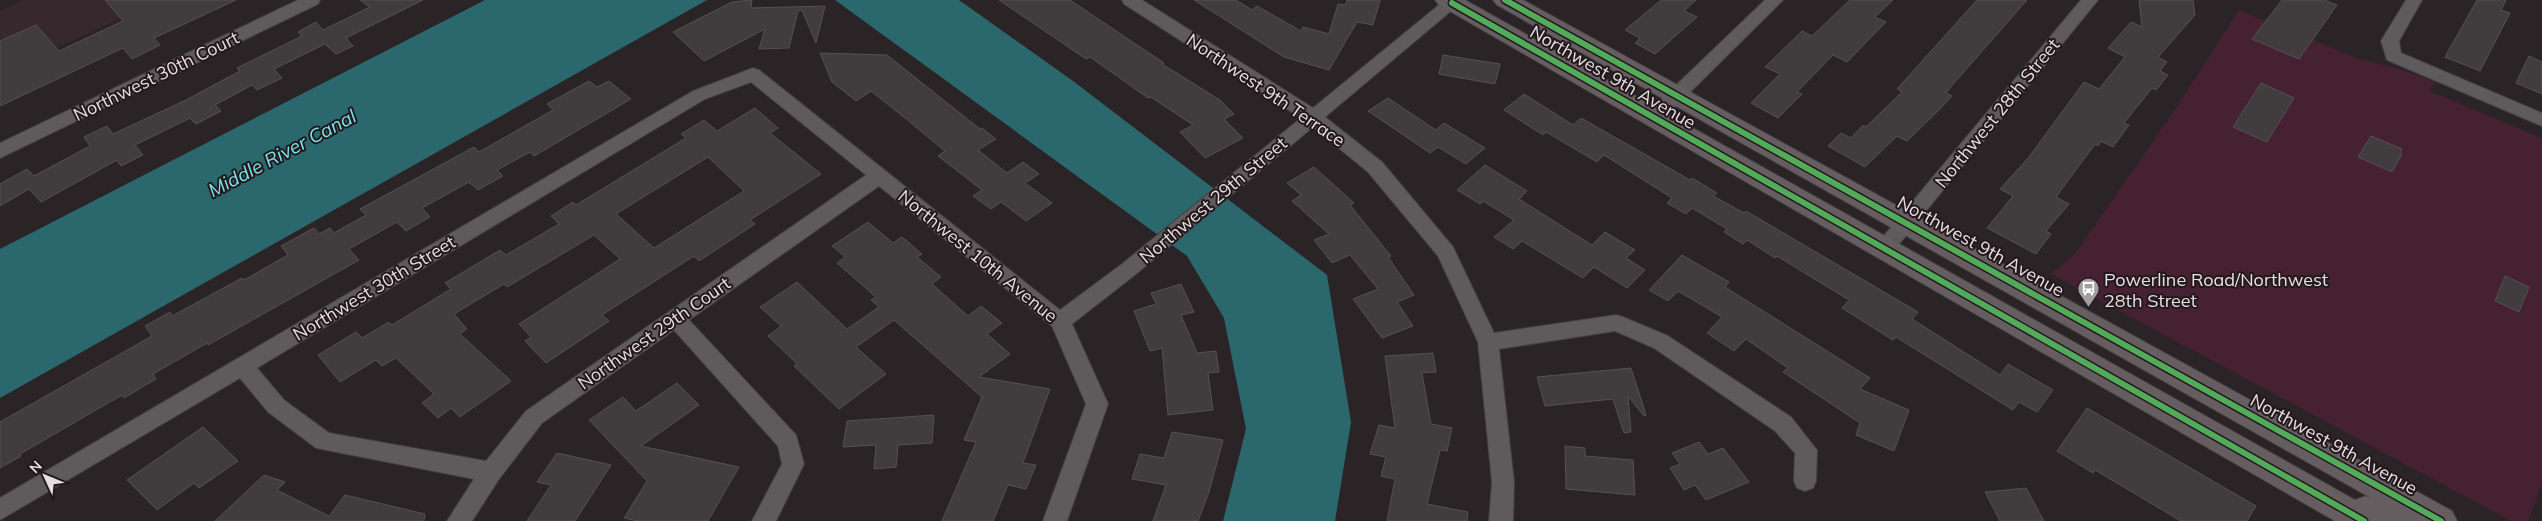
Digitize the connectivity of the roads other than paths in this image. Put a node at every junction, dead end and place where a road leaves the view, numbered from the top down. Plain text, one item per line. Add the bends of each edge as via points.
1 (312, 0) edge
2 (1130, 0) edge
3 (1504, 0) edge
4 (1774, 0) edge
5 (2090, 0) edge
6 (2414, 0) edge
7 (1452, 1) edge
8 (753, 74) joint
9 (1678, 95) junction
10 (1313, 117) junction
11 (1653, 118) junction
12 (2542, 120) edge
13 (0, 151) edge
14 (879, 176) junction
15 (1907, 222) junction
16 (1884, 249) junction
17 (675, 318) junction
18 (1060, 321) junction
19 (1488, 342) junction
20 (242, 366) junction
21 (491, 472) junction
22 (1805, 480) dead end
23 (0, 510) edge
24 (2359, 518) edge
25 (459, 521) edge
26 (764, 521) edge
27 (1055, 521) edge
28 (1501, 521) edge
29 (2400, 521) edge
30 (2441, 521) edge

1 - 13 street, Northwest 30th Court
2 - 10 street, Northwest 9th Terrace
3 - 9 main road, Northwest 9th Avenue
4 - 9 street
5 - 15 street, Northwest 28th Street
6 - 12 street via 2390,41 2393,56
7 - 10 street, Northwest 29th Street
7 - 11 main road, Northwest 9th Avenue
8 - 14 street, Northwest 10th Avenue
8 - 20 street, Northwest 30th Street via 699,95
9 - 11 street
9 - 15 main road, Northwest 9th Avenue
10 - 18 street, Northwest 29th Street
10 - 19 street, Northwest 9th Terrace via 1375,167 1446,252
11 - 16 main road, Northwest 9th Avenue
14 - 17 street, Northwest 29th Court
14 - 18 street, Northwest 10th Avenue
15 - 16 street, Northwest 28th Street
15 - 30 main road, Northwest 9th Avenue
16 - 24 main road, Northwest 9th Avenue
17 - 21 street, Northwest 29th Court via 534,417
17 - 26 street via 788,442 793,464
18 - 27 street, Northwest 10th Avenue via 1097,404
19 - 22 street via 1616,323 1661,342 1782,424 1806,450
19 - 28 street, Northwest 9th Terrace via 1503,482
20 - 21 street via 276,406 324,440
20 - 23 street, Northwest 30th Street
21 - 25 street, Northwest 29th Court
24 - 29 main road via 2366,510

